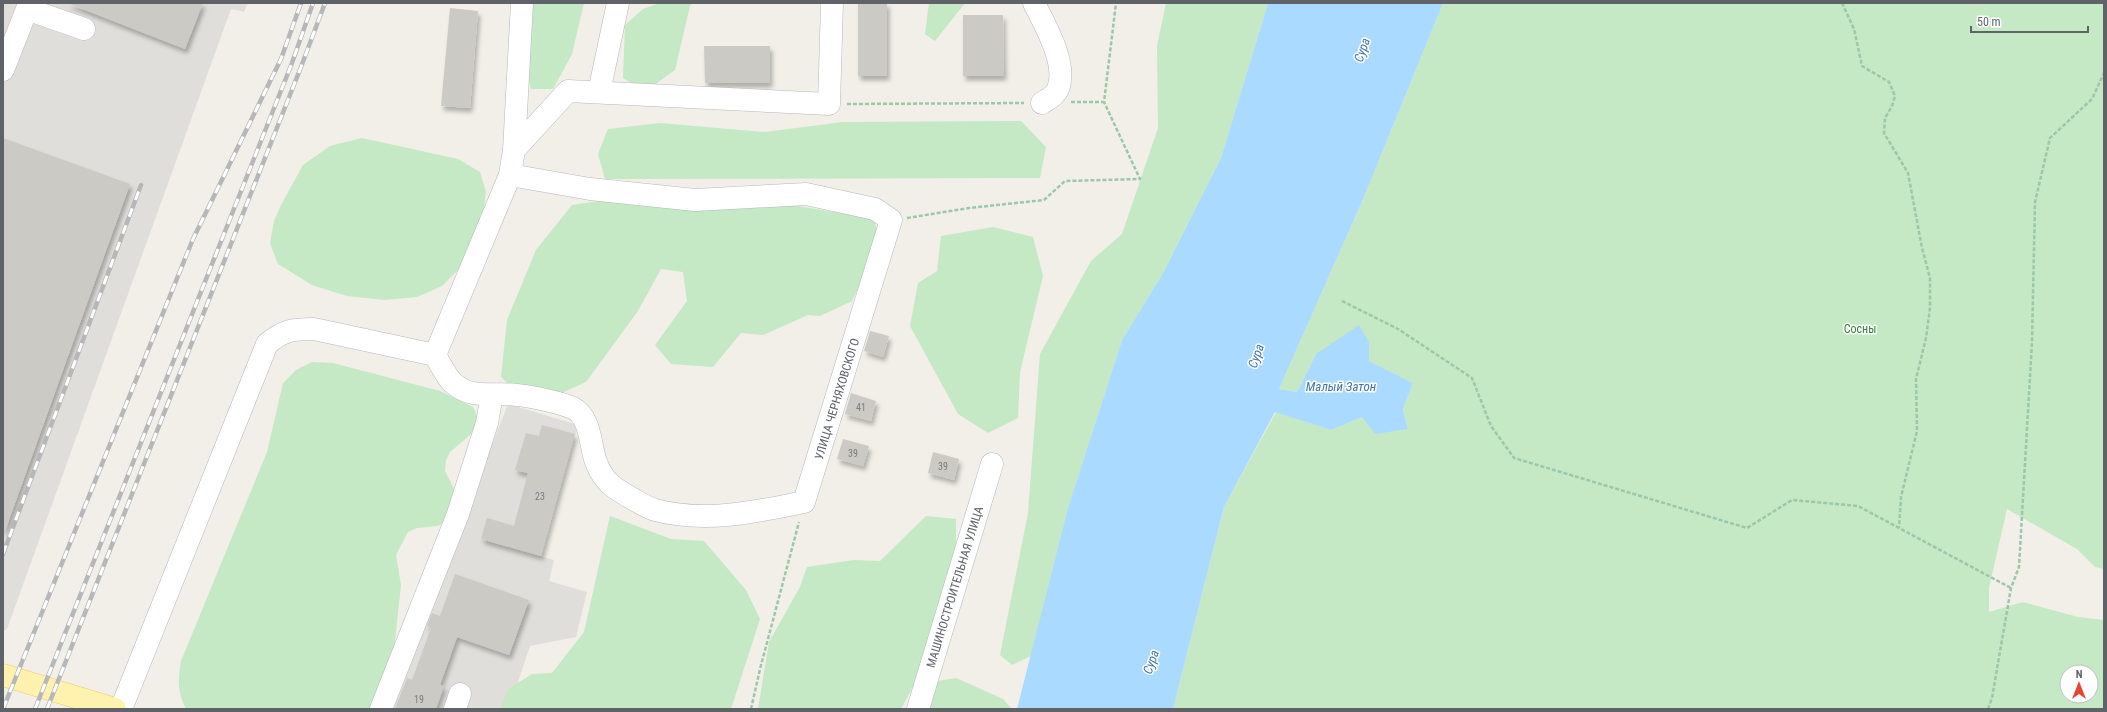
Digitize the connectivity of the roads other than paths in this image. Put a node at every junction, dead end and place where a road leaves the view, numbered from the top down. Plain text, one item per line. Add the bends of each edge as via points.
1 (522, 3) edge
2 (618, 3) edge
3 (832, 3) edge
4 (1034, 3) edge
5 (84, 29) dead end
6 (3, 70) edge
7 (599, 92) junction
8 (1042, 103) road end
9 (514, 150) junction
10 (510, 175) junction
11 (435, 355) junction
12 (492, 395) junction
13 (992, 464) dead end
14 (3, 674) edge
15 (115, 709) edge
16 (121, 709) edge
17 (381, 709) edge
18 (918, 709) edge

1 - 9 street
2 - 7 street
3 - 7 street via 829,104
4 - 8 street via 1055,48 1060,75 1058,88 1053,96
5 - 6 street via 27,9
7 - 9 street via 568,91
9 - 10 street
10 - 11 street
10 - 12 street, УЛИЦА ЧЕРНЯХОВСКОГО via 590,189 695,200 806,194 875,209 891,220 804,502 756,512 693,517 654,510 617,491 604,479 596,461 586,424 581,414 573,408 517,394
11 - 12 street via 454,384 470,392
11 - 16 street via 314,329 296,329 280,333 267,344
12 - 17 street via 487,423 458,514
13 - 18 street, МАШИНОСТРОИТЕЛЬНАЯ УЛИЦА
14 - 15 main road

